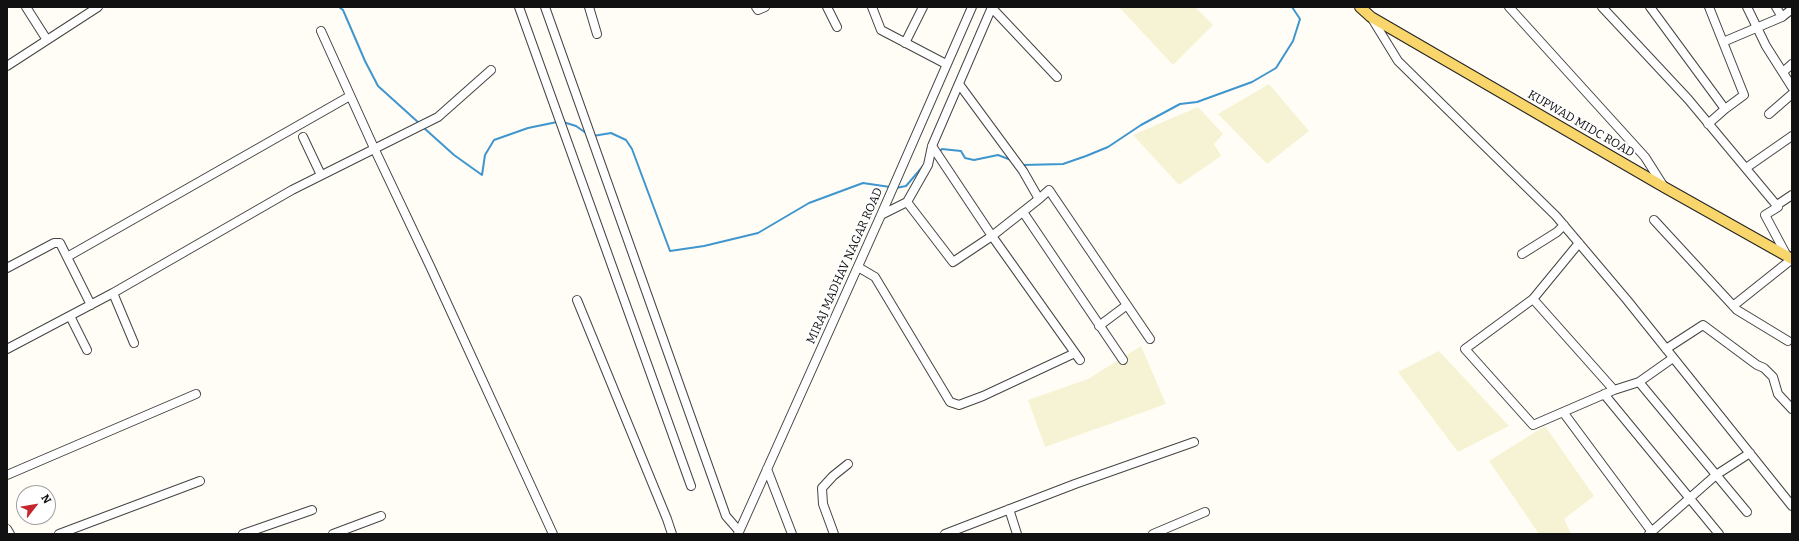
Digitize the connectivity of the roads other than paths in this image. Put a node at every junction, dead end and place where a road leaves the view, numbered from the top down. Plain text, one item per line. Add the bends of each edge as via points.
1 (26, 7) edge
2 (98, 7) edge
3 (519, 7) edge
4 (545, 7) edge
5 (589, 7) edge
6 (756, 7) edge
7 (765, 7) edge
8 (827, 7) edge
9 (872, 7) edge
10 (923, 7) edge
11 (972, 7) edge
12 (992, 7) edge
13 (1360, 7) edge
14 (1509, 7) edge
15 (1602, 7) edge
16 (1650, 7) edge
17 (1709, 7) edge
18 (1747, 7) edge
19 (1776, 7) edge
20 (1792, 9) edge
21 (1371, 18) junction
22 (1782, 18) junction
23 (1757, 27) junction
24 (837, 28) dead end
25 (321, 31) dead end
26 (597, 34) dead end
27 (47, 40) junction
28 (1723, 42) junction
29 (905, 43) junction
30 (946, 64) junction
31 (1792, 64) edge
32 (7, 66) edge
33 (492, 70) dead end
34 (1782, 72) junction
35 (1057, 77) dead end
36 (959, 84) junction
37 (1792, 87) edge
38 (1792, 94) edge
39 (350, 96) junction
40 (1725, 109) junction
41 (1769, 114) dead end
42 (1708, 124) junction
43 (1792, 136) edge
44 (303, 138) dead end
45 (932, 146) junction
46 (374, 148) junction
47 (1746, 168) junction
48 (321, 175) junction
49 (1664, 188) junction
50 (1792, 195) edge
51 (1039, 199) junction
52 (907, 202) junction
53 (1777, 205) junction
54 (1022, 212) junction
55 (881, 215) junction
56 (1654, 220) dead end
57 (1564, 225) junction
58 (992, 236) junction
59 (1579, 243) junction
60 (1522, 254) dead end
61 (67, 256) junction
62 (1789, 258) edge
63 (858, 267) junction
64 (7, 268) edge
65 (113, 293) junction
66 (1533, 299) junction
67 (577, 300) dead end
68 (91, 305) junction
69 (1127, 305) junction
70 (1733, 306) junction
71 (70, 316) junction
72 (1100, 326) junction
73 (1150, 339) dead end
74 (1790, 339) edge
75 (134, 343) dead end
76 (7, 349) edge
77 (1666, 349) junction
78 (1792, 349) edge
79 (87, 350) dead end
80 (1673, 358) junction
81 (1123, 360) dead end
82 (1639, 382) junction
83 (1614, 390) junction
84 (196, 394) dead end
85 (1604, 394) junction
86 (1792, 409) edge
87 (1563, 412) junction
88 (1194, 442) dead end
89 (1750, 453) junction
90 (848, 464) dead end
91 (767, 469) junction
92 (7, 475) edge
93 (1716, 475) junction
94 (200, 481) dead end
95 (691, 486) dead end
96 (1690, 499) junction
97 (1792, 506) edge
98 (1009, 509) junction
99 (312, 510) dead end
100 (1205, 512) dead end
101 (1747, 512) dead end
102 (381, 516) dead end
103 (7, 529) edge
104 (739, 532) edge
105 (1651, 533) edge
106 (10, 534) edge
107 (59, 534) edge
108 (243, 534) edge
109 (333, 534) edge
110 (553, 534) edge
111 (672, 534) edge
112 (792, 534) edge
113 (834, 534) edge
114 (945, 534) edge
115 (1017, 534) edge
116 (1153, 534) edge
117 (1719, 534) edge

1 - 27 street
2 - 27 street
3 - 95 street
4 - 104 street via 726,516
5 - 26 street
6 - 7 street via 758,10
8 - 24 street
9 - 29 street via 880,30
10 - 29 street
11 - 30 street, MIRAJ MADHAV NAGAR ROAD
12 - 35 street
12 - 36 street
13 - 21 main road, KUPWAD MIDC ROAD
14 - 49 street via 1645,157
15 - 42 street
16 - 40 street
17 - 28 street
18 - 23 street
19 - 22 street
20 - 22 street
21 - 49 main road, KUPWAD MIDC ROAD
21 - 57 street via 1398,61
22 - 23 street
23 - 28 street
23 - 34 street
25 - 39 street
27 - 32 street
28 - 40 street via 1744,95
29 - 30 street
30 - 55 street, MIRAJ MADHAV NAGAR ROAD
31 - 34 street
33 - 46 street via 438,117
34 - 37 street
36 - 45 street
36 - 51 street via 1023,171
38 - 41 street
39 - 46 street
39 - 61 street
40 - 42 street
42 - 47 street
43 - 47 street
44 - 48 street
45 - 52 street via 928,165
45 - 58 street
46 - 48 street
46 - 110 street
47 - 53 street
48 - 65 street
49 - 62 main road, KUPWAD MIDC ROAD
50 - 53 street
51 - 54 street
51 - 69 street via 1048,190
52 - 55 street
52 - 58 street via 953,262
53 - 62 street via 1778,207 1765,216
54 - 58 street
54 - 72 street
55 - 63 street, MIRAJ MADHAV NAGAR ROAD
56 - 70 street
57 - 59 street
57 - 60 street
58 - 63 street via 1078,356 959,405 950,402 875,277
59 - 66 street
59 - 77 street
61 - 64 street via 60,243 54,243
61 - 68 street
62 - 70 street
63 - 91 street, MIRAJ MADHAV NAGAR ROAD
65 - 68 street
65 - 75 street
66 - 83 street
66 - 87 street via 1465,349 1533,425
67 - 111 street
68 - 71 street
69 - 72 street
69 - 73 street
70 - 74 street
71 - 76 street
71 - 79 street
72 - 81 street
74 - 78 street
77 - 80 street
77 - 86 street via 1703,325 1764,368 1773,377 1778,394
80 - 82 street
80 - 89 street
82 - 83 street
82 - 93 street
83 - 85 street
84 - 92 street
85 - 87 street
85 - 96 street
87 - 105 street
88 - 98 street
89 - 93 street
89 - 97 street
90 - 113 street via 822,488 824,504
91 - 104 street, MIRAJ MADHAV NAGAR ROAD
91 - 112 street
93 - 96 street
93 - 101 street
94 - 107 street
96 - 105 street
96 - 117 street
98 - 114 street
98 - 115 street
99 - 108 street
100 - 116 street
102 - 109 street
103 - 106 street

